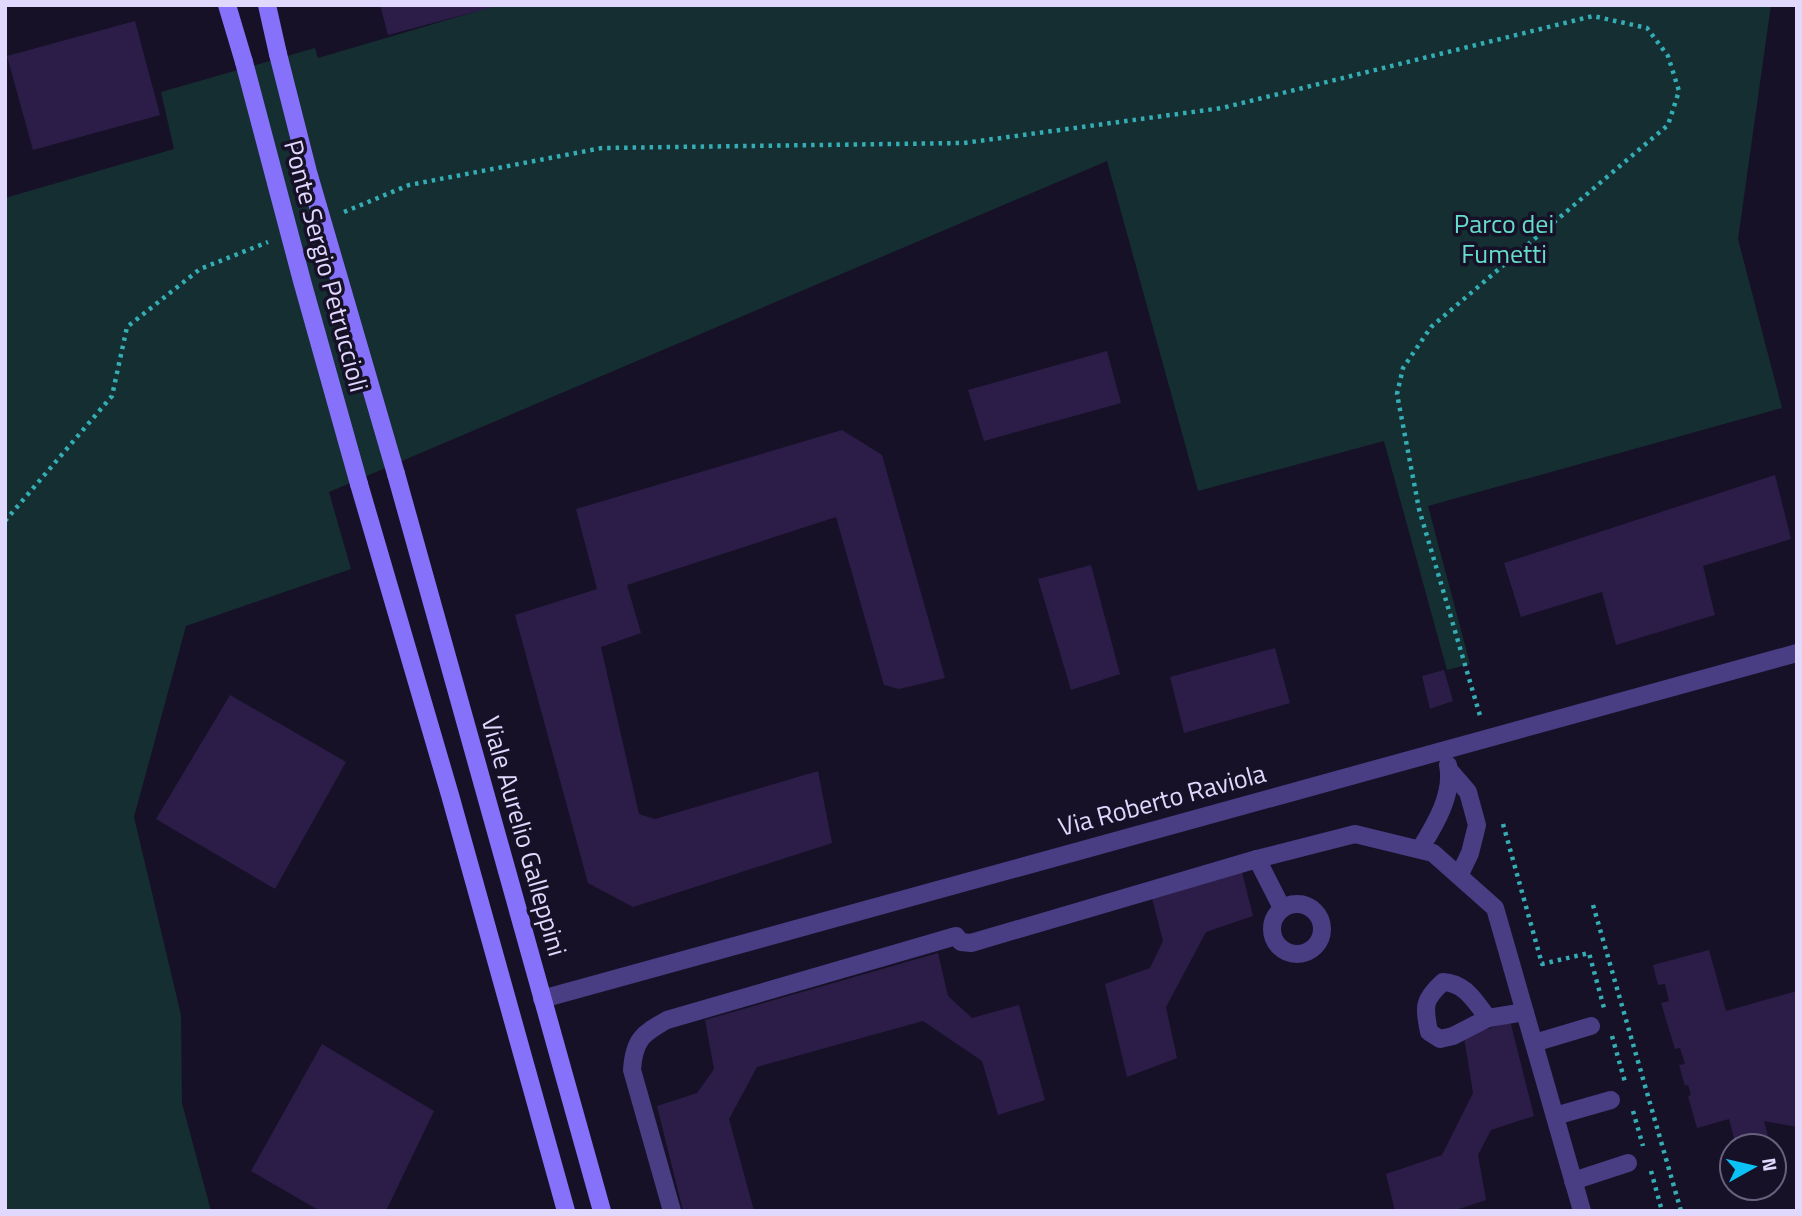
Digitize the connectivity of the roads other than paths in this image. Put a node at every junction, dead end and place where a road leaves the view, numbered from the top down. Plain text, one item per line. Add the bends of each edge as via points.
1 (227, 5) edge
2 (267, 5) edge
3 (396, 474) joint
4 (1797, 653) edge
5 (1444, 752) junction
6 (1449, 770) junction
7 (1420, 849) junction
8 (1257, 859) junction
9 (1459, 876) junction
10 (1282, 908) dead end
11 (542, 999) junction
12 (1525, 1012) junction
13 (1488, 1018) dead end
14 (1599, 1023) road end
15 (1534, 1043) junction
16 (1611, 1100) dead end
17 (1555, 1116) junction
18 (1628, 1163) dead end
19 (1573, 1181) junction
20 (566, 1211) edge
21 (602, 1211) edge
22 (672, 1211) edge
23 (1582, 1211) edge

1 - 20 street, Ponte Sergio Petruccioli, bridge
2 - 3 street, Ponte Sergio Petruccioli, bridge via 306,165
3 - 11 street, Viale Aurelio Galleppini
4 - 5 street, Via Roberto Raviola
5 - 6 street
5 - 11 street, Via Roberto Raviola
6 - 7 street via 1437,822
6 - 9 street via 1468,792 1477,825
7 - 8 street via 1355,834
7 - 9 street via 1433,853
8 - 10 street
8 - 22 street via 971,943 956,936 667,1020 643,1034 633,1053 632,1070
9 - 12 street via 1495,908
11 - 21 street, Viale Aurelio Galleppini
12 - 13 street
12 - 15 street
14 - 15 street
15 - 17 street
16 - 17 street
17 - 19 street
18 - 19 street
19 - 23 street

